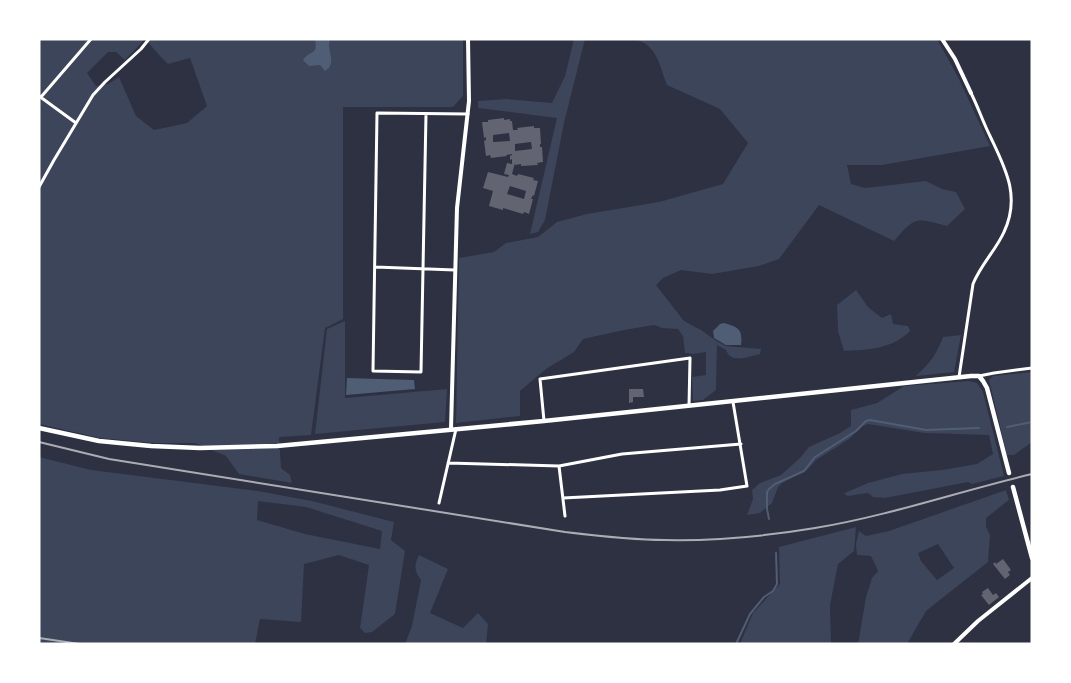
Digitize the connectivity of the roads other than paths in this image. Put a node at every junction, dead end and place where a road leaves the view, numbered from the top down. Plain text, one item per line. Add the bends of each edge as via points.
1 (91, 39) edge
2 (149, 39) edge
3 (468, 39) edge
4 (942, 39) edge
5 (971, 93) joint
6 (40, 96) edge
7 (426, 114) junction
8 (468, 114) junction
9 (76, 123) junction
10 (39, 187) edge
11 (375, 267) junction
12 (423, 268) junction
13 (455, 270) junction
14 (1032, 368) edge
15 (979, 376) junction
16 (959, 377) junction
17 (733, 402) junction
18 (689, 406) junction
19 (544, 421) junction
20 (39, 428) edge
21 (454, 429) junction
22 (741, 444) junction
23 (448, 463) junction
24 (559, 466) junction
25 (1009, 472) dead end
26 (1013, 487) dead end
27 (563, 498) junction
28 (439, 503) dead end
29 (565, 516) dead end
30 (1032, 558) edge
31 (1032, 578) edge
32 (954, 644) edge

1 - 6 street
2 - 9 street via 98,90
3 - 8 street
4 - 5 street
5 - 16 street via 1004,165 1012,197 1004,232 973,284
6 - 9 street
7 - 8 street
7 - 11 street via 377,113
7 - 12 street
8 - 13 street via 457,208
9 - 10 street
11 - 12 street
11 - 12 street via 373,371 421,372
12 - 13 street
13 - 21 street
14 - 15 street
15 - 16 main road
15 - 25 main road via 987,388
16 - 17 main road
17 - 18 main road
17 - 22 street
18 - 19 main road
18 - 19 street via 690,358 540,379
19 - 21 main road
20 - 21 main road via 99,441 200,448 277,447
21 - 23 street
22 - 24 street via 622,454
22 - 27 street via 747,486
23 - 24 street
23 - 28 street
24 - 27 street
26 - 30 main road
27 - 29 street
31 - 32 street

